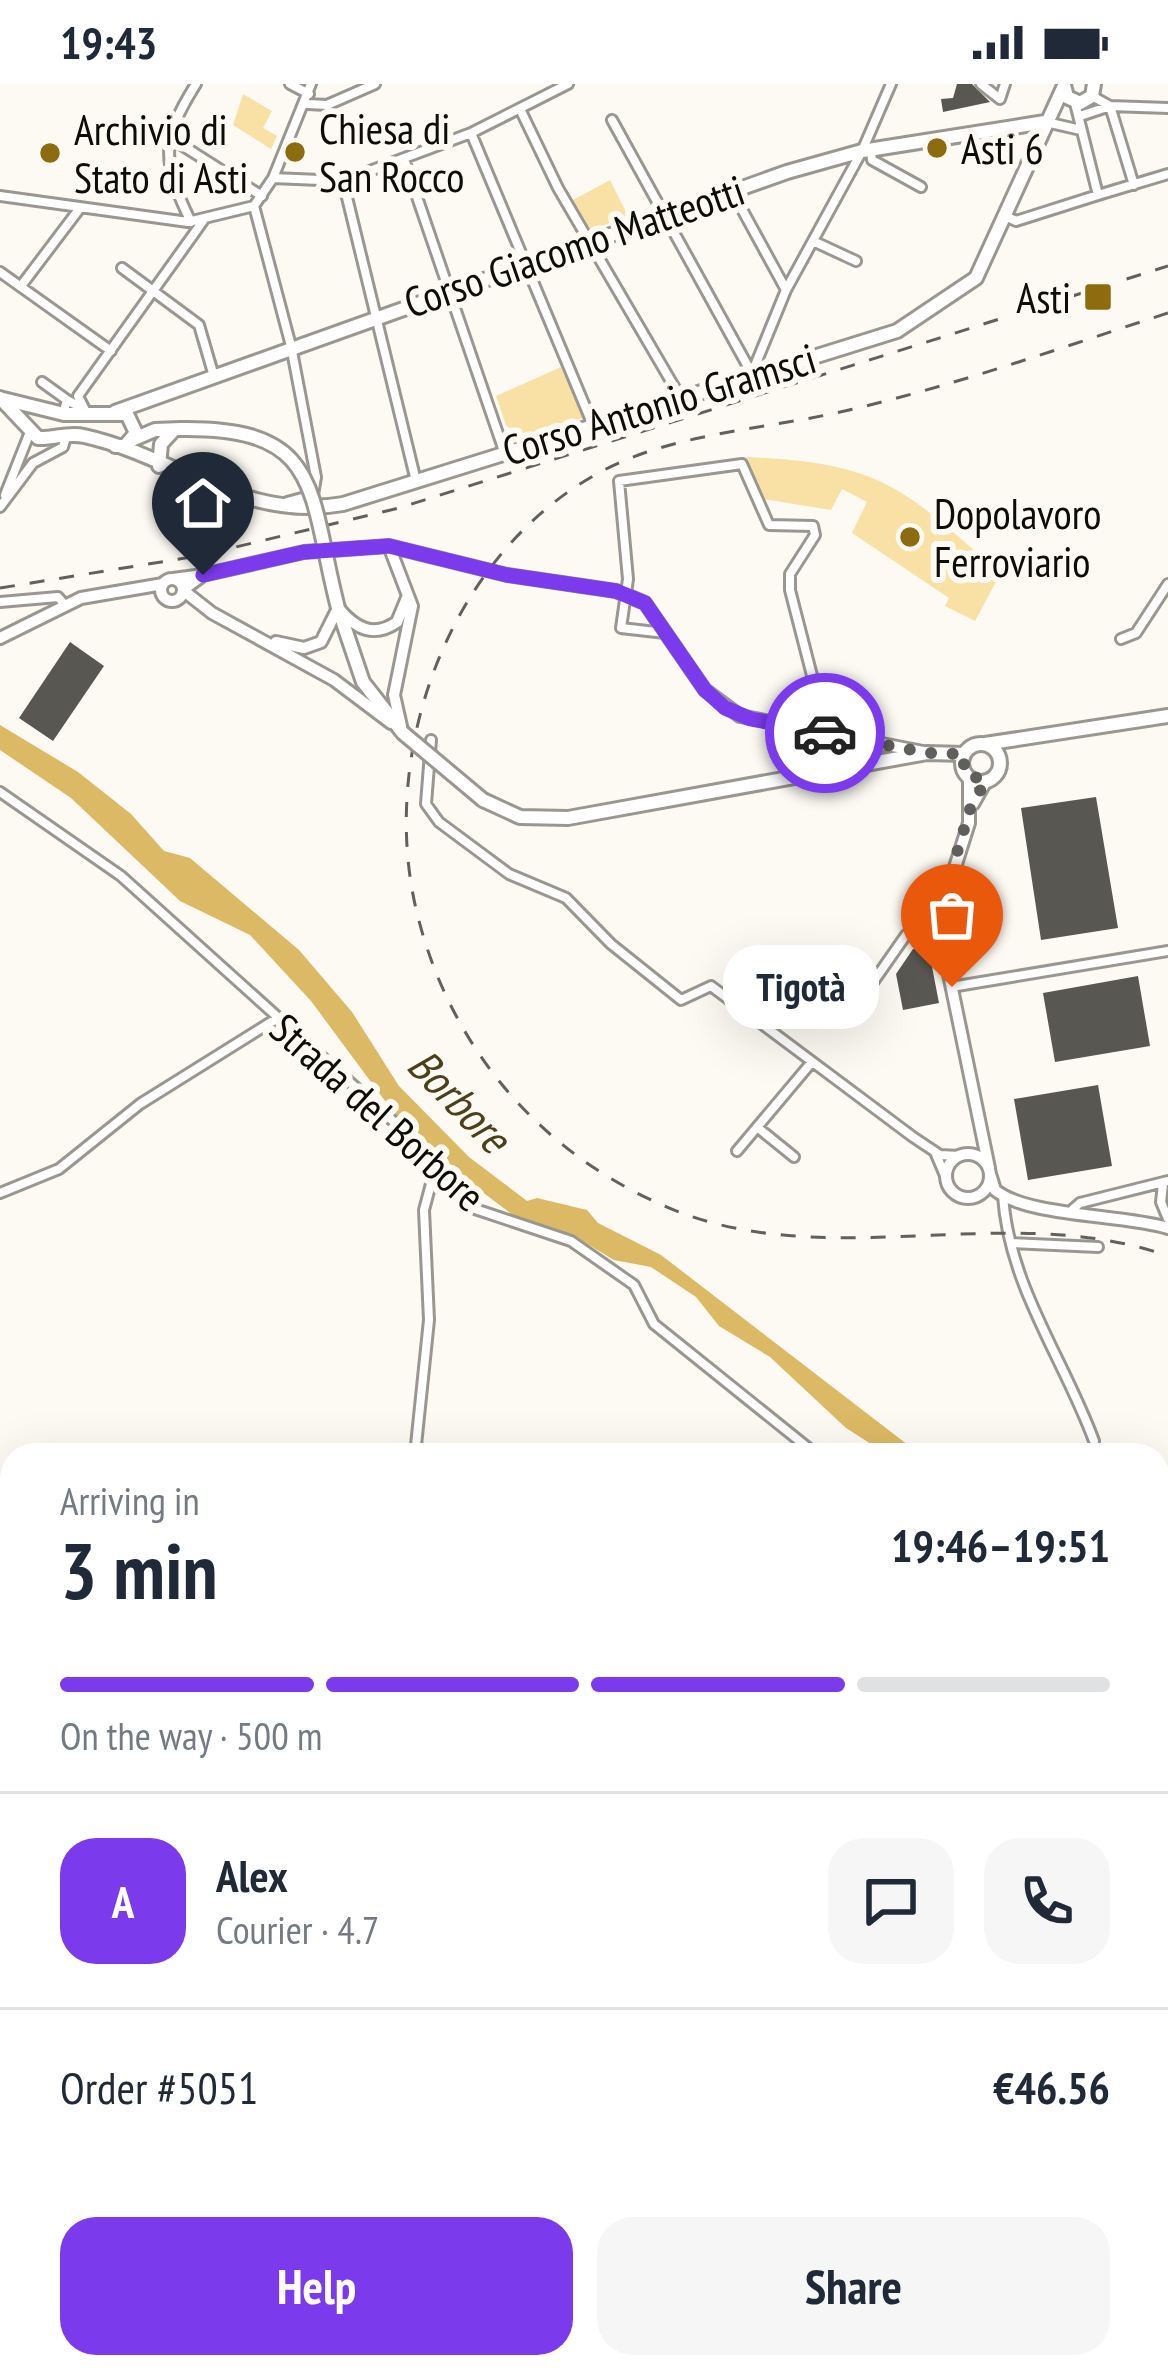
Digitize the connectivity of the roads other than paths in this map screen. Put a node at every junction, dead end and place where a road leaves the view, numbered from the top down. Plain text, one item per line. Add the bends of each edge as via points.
1 (196, 84) edge
2 (290, 84) edge
3 (375, 84) edge
4 (568, 84) edge
5 (891, 84) edge
6 (981, 84) edge
7 (1005, 84) edge
8 (1096, 88) edge
9 (310, 94) edge
10 (1070, 98) edge
11 (1111, 106) junction
12 (1168, 108) edge
13 (520, 110) junction
14 (1047, 118) junction
15 (612, 120) dead end
16 (1081, 130) junction
17 (471, 133) junction
18 (169, 137) junction
19 (866, 150) junction
20 (404, 159) junction
21 (1168, 174) edge
22 (273, 178) junction
23 (343, 181) junction
24 (1134, 184) junction
25 (921, 187) dead end
26 (732, 191) junction
27 (1098, 195) junction
28 (0, 196) edge
29 (262, 196) junction
30 (254, 206) junction
31 (80, 207) junction
32 (664, 214) junction
33 (1004, 216) junction
34 (204, 220) junction
35 (191, 222) junction
36 (590, 240) junction
37 (813, 241) junction
38 (856, 261) dead end
39 (525, 264) junction
40 (122, 268) dead end
41 (0, 272) edge
42 (21, 286) junction
43 (451, 290) junction
44 (786, 290) junction
45 (155, 292) junction
46 (375, 316) junction
47 (291, 346) junction
48 (111, 351) junction
49 (213, 373) junction
50 (752, 374) junction
51 (41, 382) dead end
52 (679, 395) junction
53 (65, 407) junction
54 (43, 409) junction
55 (85, 411) junction
56 (115, 412) junction
57 (133, 419) junction
58 (592, 423) junction
59 (29, 429) junction
60 (178, 429) junction
61 (155, 430) junction
62 (134, 439) junction
63 (51, 445) junction
64 (114, 446) junction
65 (504, 451) junction
66 (159, 466) junction
67 (416, 482) junction
68 (2, 505) edge
69 (273, 506) junction
70 (389, 546) junction
71 (1168, 584) edge
72 (408, 588) junction
73 (174, 590) junction
74 (626, 593) junction
75 (0, 602) edge
76 (64, 604) junction
77 (338, 608) junction
78 (667, 633) junction
79 (260, 637) junction
80 (0, 638) edge
81 (1121, 639) dead end
82 (1168, 716) edge
83 (403, 733) junction
84 (834, 735) junction
85 (431, 740) dead end
86 (1011, 742) junction
87 (986, 744) junction
88 (927, 753) junction
89 (964, 754) junction
90 (999, 756) junction
91 (838, 769) junction
92 (969, 778) junction
93 (986, 781) junction
94 (0, 792) edge
95 (971, 806) junction
96 (938, 916) junction
97 (1168, 951) edge
98 (952, 987) junction
99 (862, 998) dead end
100 (276, 1019) junction
101 (812, 1063) junction
102 (757, 1127) junction
103 (981, 1137) junction
104 (737, 1151) dead end
105 (934, 1151) junction
106 (963, 1155) junction
107 (794, 1157) dead end
108 (436, 1163) junction
109 (989, 1171) junction
110 (946, 1178) junction
111 (1166, 1182) edge
112 (0, 1193) edge
113 (1003, 1196) junction
114 (974, 1197) junction
115 (1073, 1209) junction
116 (1168, 1219) edge
117 (1168, 1228) edge
118 (1010, 1243) junction
119 (1098, 1247) dead end
120 (1094, 1442) dead end
121 (416, 1443) edge
122 (802, 1443) edge

1 - 18 street
2 - 9 street
3 - 9 street via 327,105
4 - 13 street
5 - 19 street
6 - 7 street via 1000,99
8 - 10 main road
8 - 11 street
9 - 22 street
10 - 11 street
10 - 14 main road, Corso Antonio Gramsci
10 - 16 street
11 - 12 street
11 - 24 street
13 - 17 street
13 - 36 street
14 - 16 street
14 - 19 main road, Corso Giacomo Matteotti
14 - 33 main road, Corso Antonio Gramsci
15 - 32 street
16 - 27 street
17 - 20 street
17 - 39 street
18 - 29 street
18 - 35 street via 167,174
19 - 25 street
19 - 26 main road, Corso Giacomo Matteotti
19 - 37 street
20 - 23 street
20 - 43 street
21 - 24 street
22 - 23 street
22 - 29 street
23 - 46 street
24 - 27 street
26 - 32 main road, Corso Giacomo Matteotti
26 - 44 street
27 - 33 street via 1016,221
28 - 31 street
29 - 30 street
30 - 34 street
30 - 47 street
31 - 35 street
31 - 42 street
32 - 36 main road, Corso Giacomo Matteotti
32 - 50 street
33 - 50 main road, Corso Antonio Gramsci via 976,278 897,331
34 - 35 street
34 - 45 street
36 - 39 main road, Corso Giacomo Matteotti
36 - 52 street
37 - 38 street
37 - 44 street
39 - 43 main road, Corso Giacomo Matteotti
39 - 58 street
40 - 45 street
41 - 42 street
42 - 48 street
43 - 46 main road, Corso Giacomo Matteotti
43 - 65 street
44 - 50 street
45 - 48 street
45 - 49 street via 199,325
46 - 47 main road, Corso Giacomo Matteotti
46 - 67 street
47 - 49 main road, Corso Giacomo Matteotti
47 - 69 street via 316,477 313,494
48 - 55 street via 78,396
49 - 56 main road, Corso Giacomo Matteotti
50 - 52 main road, Corso Antonio Gramsci
51 - 53 street
52 - 58 main road, Corso Antonio Gramsci
53 - 54 main road
53 - 55 main road
54 - 59 main road
54 - 59 main road via 0,398
55 - 56 main road
56 - 57 main road
57 - 61 main road
57 - 62 main road
58 - 65 main road, Corso Antonio Gramsci
59 - 63 main road
59 - 68 street
60 - 61 main road
60 - 66 main road via 161,445
60 - 77 main road, bridge via 252,433 288,454 307,488
61 - 62 main road
62 - 64 main road
63 - 64 main road, Corso Antonio Gramsci via 67,434
63 - 68 street
64 - 66 main road, Corso Antonio Gramsci
65 - 67 main road, Corso Antonio Gramsci
66 - 69 main road, Corso Antonio Gramsci
67 - 69 main road, Corso Antonio Gramsci via 314,509
70 - 72 street
70 - 73 street via 304,552 203,575
70 - 74 street
71 - 81 street via 1136,633
72 - 77 street via 397,622 377,631 357,627
72 - 83 street via 412,606 394,695
73 - 76 street via 129,589
73 - 79 street
74 - 78 street via 645,603
74 - 78 street via 621,628
74 - 84 street via 619,481 742,464 769,525 813,526 790,590
75 - 76 street via 58,597
76 - 80 street
77 - 79 street via 328,637 314,646
77 - 83 main road via 363,682
78 - 84 street via 725,708
79 - 83 street
82 - 86 main road
83 - 91 main road, bridge via 483,800 520,817 568,818
84 - 88 street
84 - 91 street
85 - 101 street via 426,804 439,822 509,874 566,898 681,1000 710,986
86 - 87 main road
86 - 90 main road
87 - 89 main road
87 - 90 main road
88 - 89 main road
88 - 91 main road
89 - 92 main road
90 - 93 main road via 998,771
92 - 93 main road
92 - 95 street
93 - 95 street
94 - 100 street, Strada del Borbore via 121,876
95 - 96 street
96 - 98 street
96 - 99 street via 906,935
97 - 98 street
98 - 103 street
100 - 108 street, Strada del Borbore
100 - 112 street via 140,1104 59,1168
101 - 102 street
101 - 105 street
102 - 104 street
102 - 107 street
103 - 106 street
103 - 109 street
105 - 106 street
105 - 110 street
106 - 109 street via 977,1156
106 - 110 street
108 - 121 street via 424,1210 429,1320
108 - 122 street, Strada del Borbore via 475,1208 571,1241 634,1285 654,1324
109 - 113 street
109 - 114 street via 985,1190
110 - 114 street via 956,1194
111 - 115 street
111 - 116 street via 1161,1202
113 - 114 street
113 - 115 street via 1028,1207
113 - 118 street
115 - 117 street
118 - 119 street
118 - 120 street

